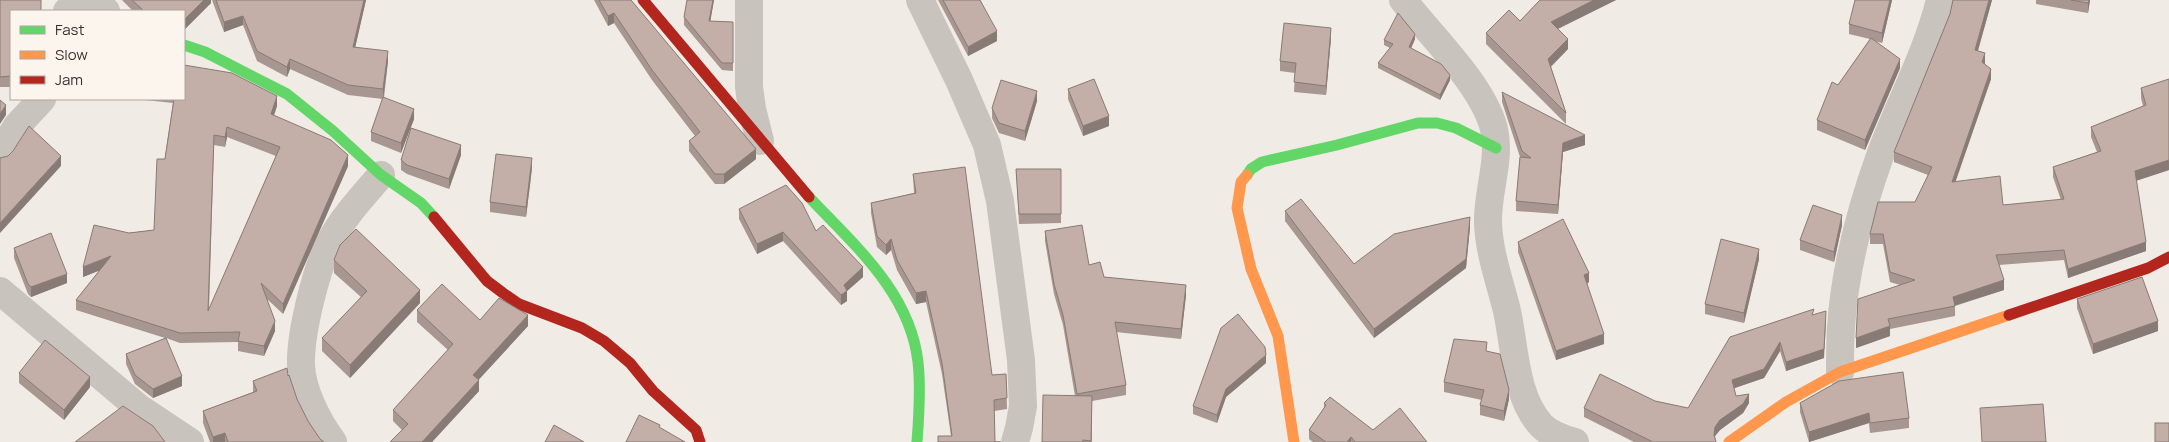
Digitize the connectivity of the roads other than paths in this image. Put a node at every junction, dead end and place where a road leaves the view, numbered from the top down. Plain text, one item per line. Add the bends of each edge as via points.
1 (643, 0) edge
2 (749, 0) edge
3 (920, 0) edge
4 (1403, 0) edge
5 (1940, 0) edge
6 (69, 10) edge
7 (104, 10) edge
8 (185, 45) edge
9 (41, 100) edge
10 (760, 141) junction
11 (1496, 148) junction
12 (0, 153) edge
13 (381, 175) junction
14 (2169, 257) edge
15 (0, 291) edge
16 (1840, 372) junction
17 (190, 442) edge
18 (333, 442) edge
19 (700, 442) edge
20 (917, 442) edge
21 (1015, 442) edge
22 (1294, 442) edge
23 (1575, 442) edge
24 (1729, 442) edge

1 - 10 street
2 - 10 street via 750,87
3 - 21 street via 984,137 1000,201 1021,360 1023,406
4 - 11 street via 1451,56 1486,108 1494,129
5 - 16 street via 1932,28 1881,153 1859,225 1845,294
6 - 7 street via 89,0
8 - 13 street via 205,52 288,94
9 - 12 street via 17,126
10 - 20 street via 877,269 894,294 911,330 918,362
11 - 22 street via 1456,128 1418,123 1262,162 1251,169 1242,182 1237,208 1251,269 1278,336
11 - 23 street via 1488,225 1515,348 1517,373 1526,402 1542,426
13 - 18 street via 330,242 311,295 301,365 309,398
13 - 19 street via 421,202 487,281 503,293 519,304 582,328 604,341 696,430
14 - 16 street via 2148,268
15 - 17 street via 139,408
16 - 24 street via 1778,406

